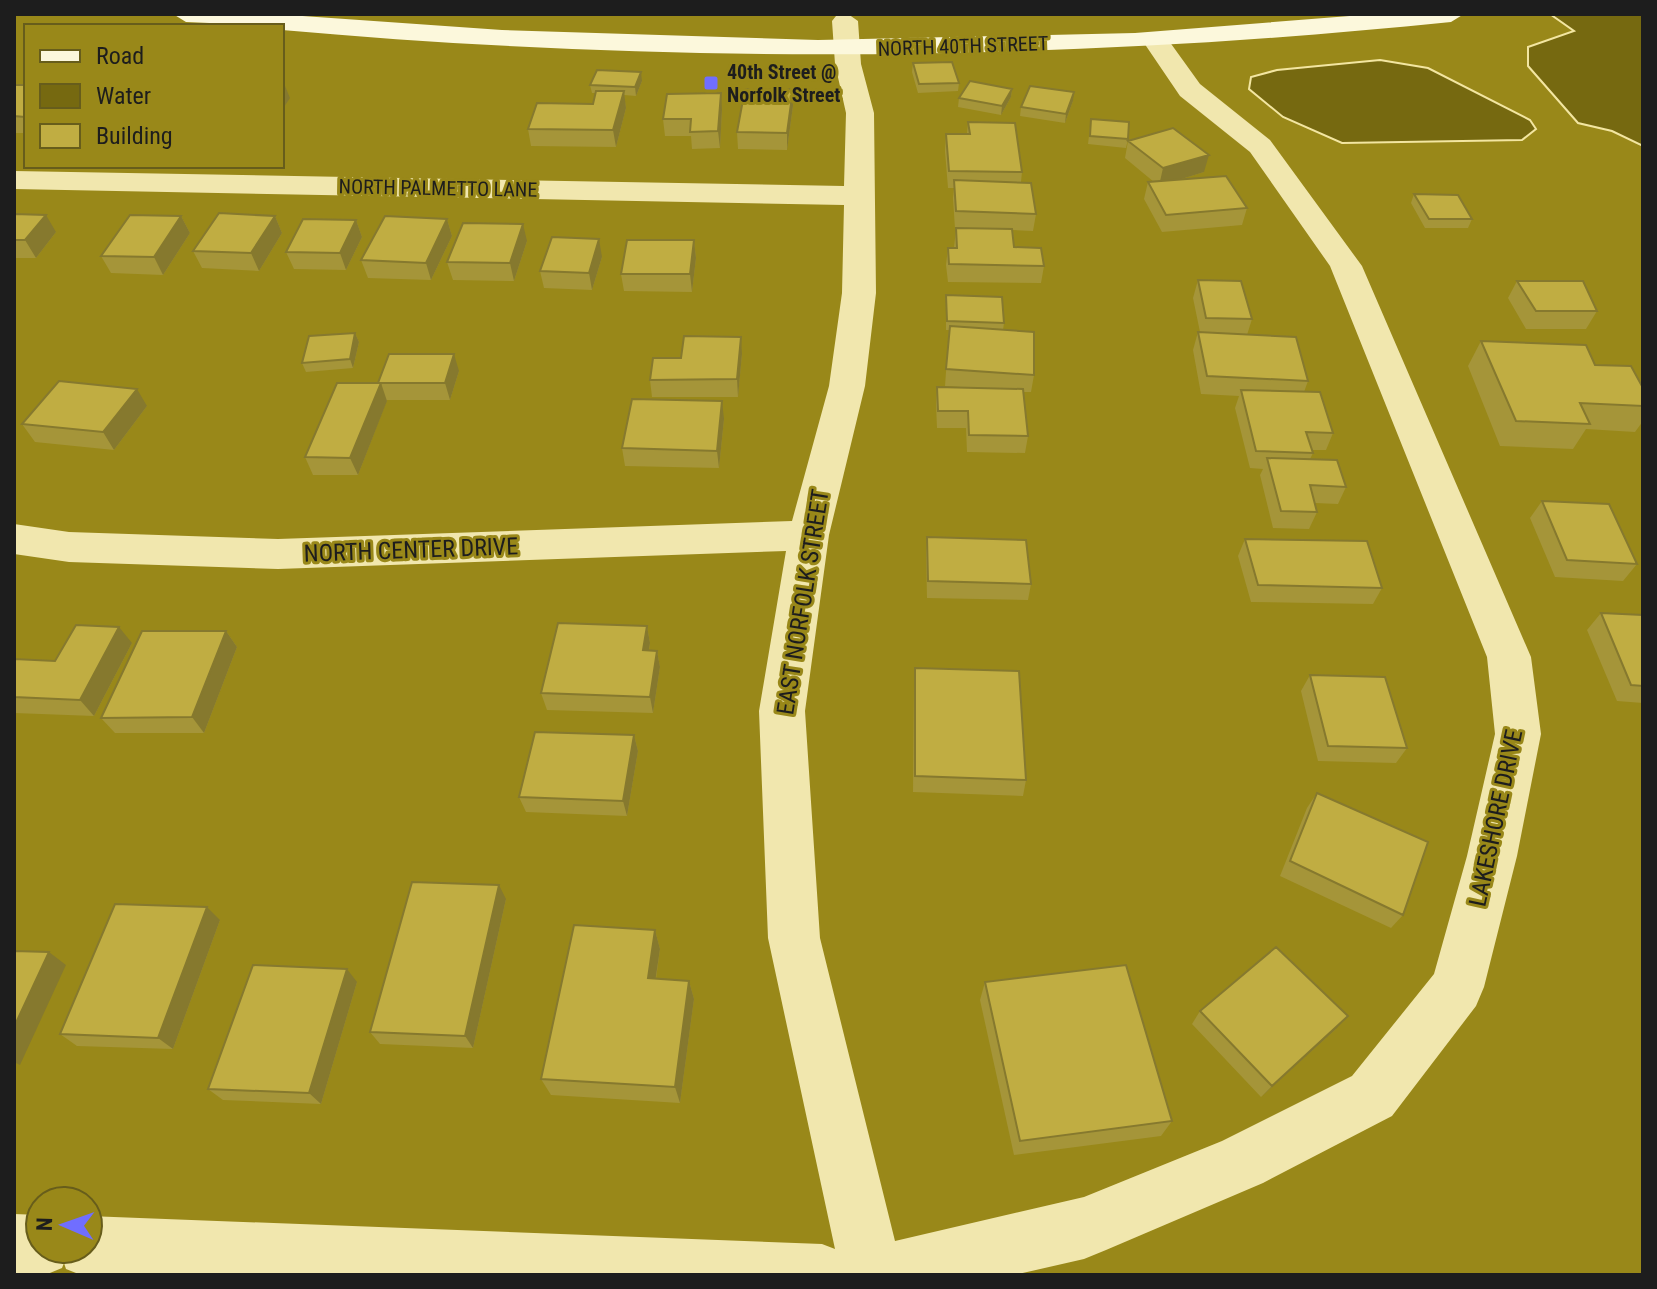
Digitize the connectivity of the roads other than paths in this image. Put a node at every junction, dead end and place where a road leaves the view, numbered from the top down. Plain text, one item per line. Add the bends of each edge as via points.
1 (186, 14) edge
2 (502, 14) edge
3 (1451, 14) edge
4 (717, 21) dead end
5 (813, 21) dead end
6 (855, 30) junction
7 (1155, 40) junction
8 (14, 180) edge
9 (861, 196) junction
10 (809, 535) junction
11 (14, 539) edge
12 (104, 1248) edge
13 (822, 1275) edge
14 (872, 1275) edge
15 (881, 1275) edge

1 - 6 main road, NORTH 40TH STREET via 497,40
2 - 4 main road via 590,21
3 - 7 main road, NORTH 40TH STREET
5 - 6 main road, NORTH 40TH STREET
6 - 7 main road, NORTH 40TH STREET
6 - 9 street, EAST NORFOLK STREET
7 - 15 street, LAKESHORE DRIVE via 1190,90 1260,146 1346,266 1509,657 1518,734 1492,856 1457,987 1372,1096 1242,1162 1084,1228
8 - 9 street, NORTH PALMETTO LANE
9 - 10 street, EAST NORFOLK STREET via 859,293 847,386
10 - 11 street, NORTH CENTER DRIVE via 278,554 69,547
10 - 14 street, EAST NORFOLK STREET via 782,711 794,938
12 - 13 street

